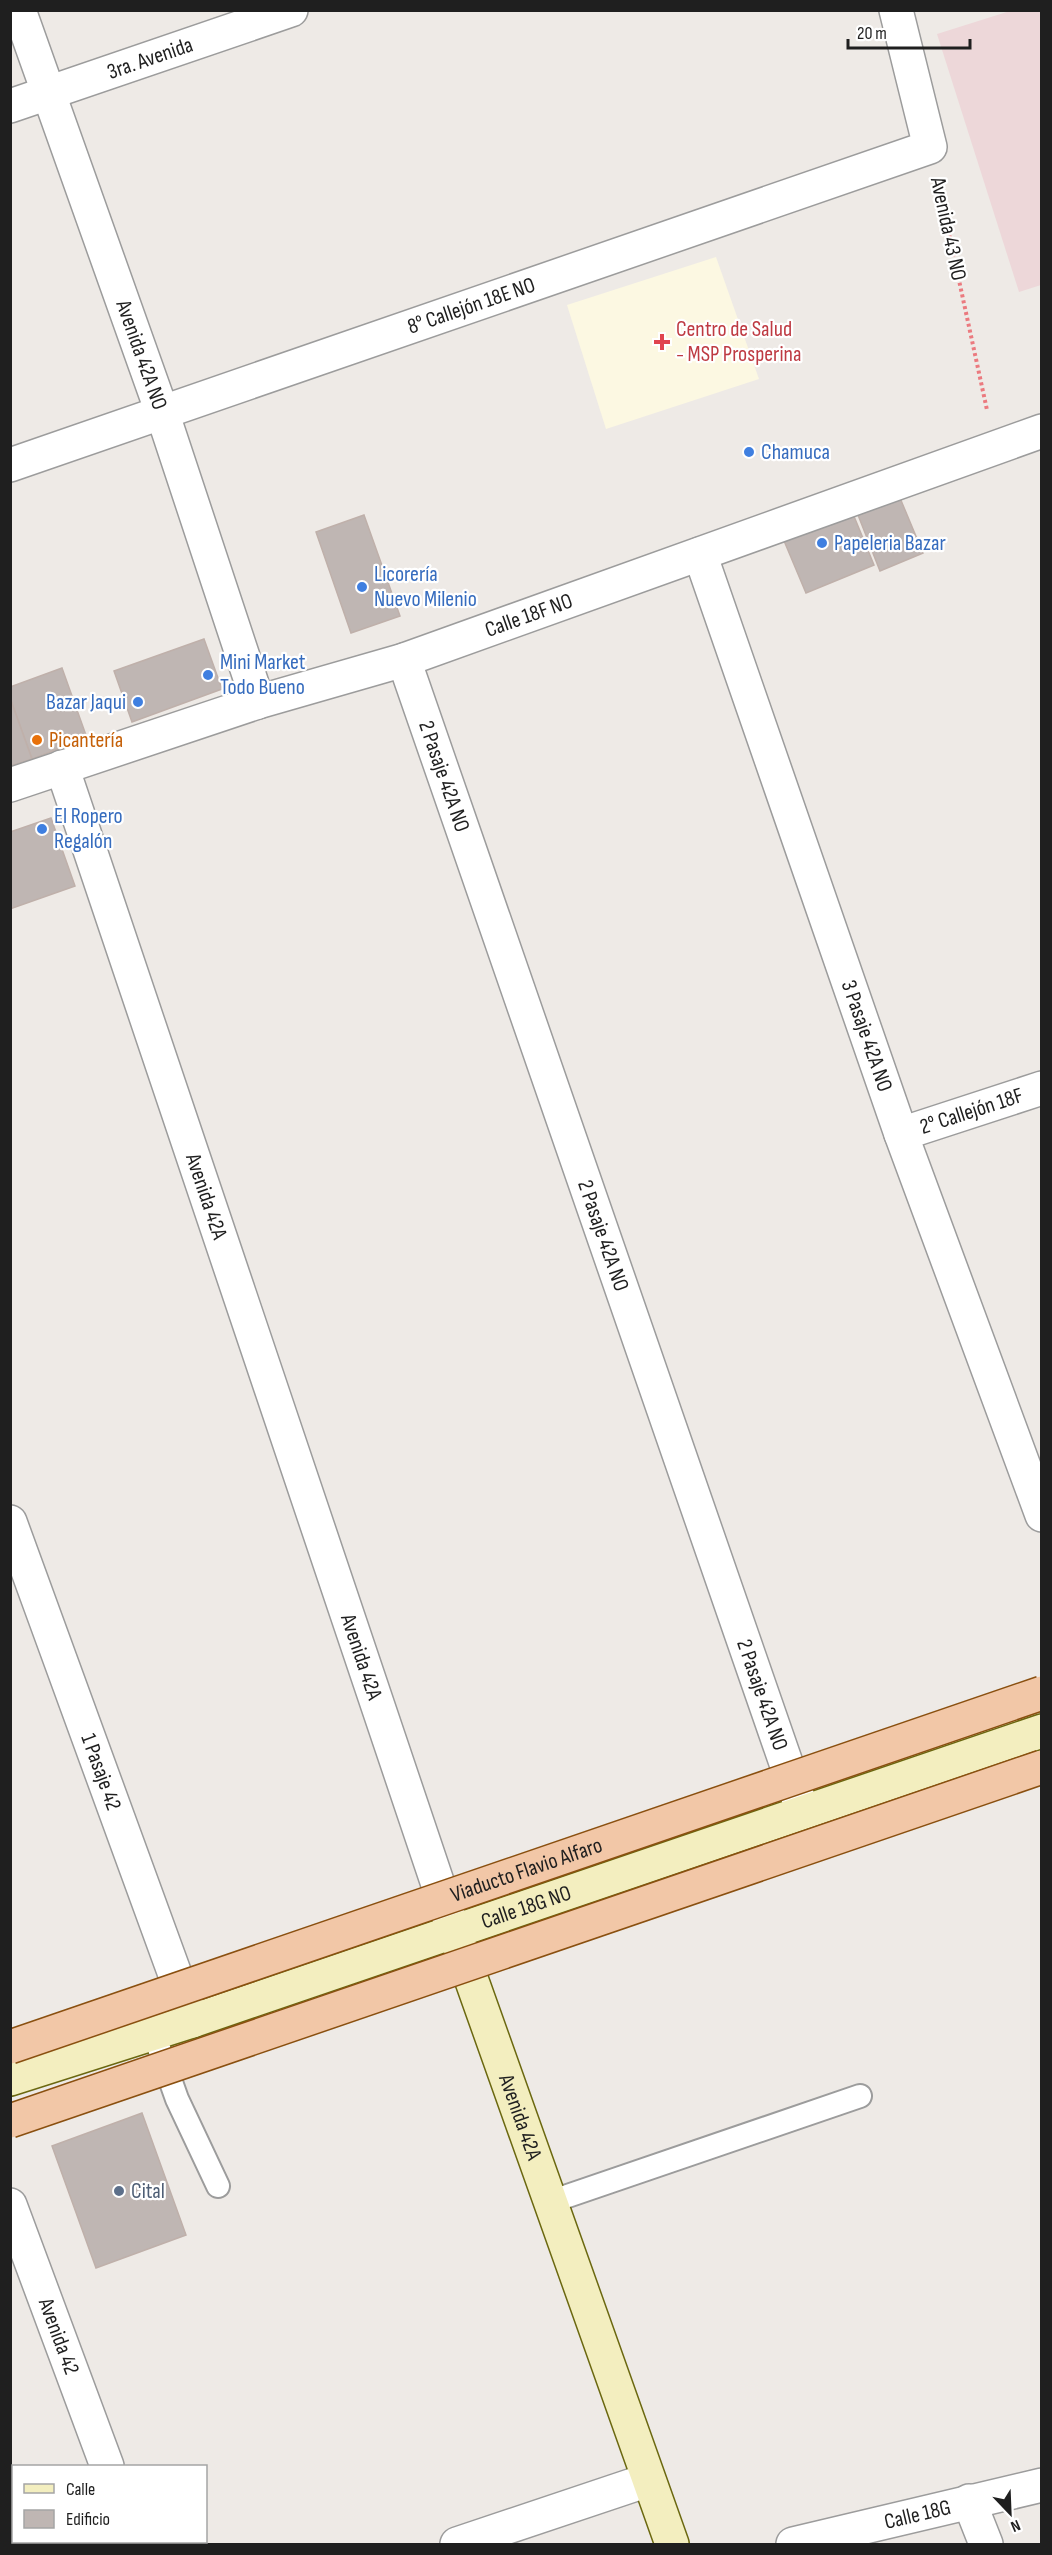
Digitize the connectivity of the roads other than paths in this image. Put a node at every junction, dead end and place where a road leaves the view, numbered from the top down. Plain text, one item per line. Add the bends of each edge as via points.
1 (19, 10) edge
2 (291, 10) edge
3 (896, 10) edge
4 (48, 93) junction
5 (10, 106) edge
6 (930, 147) joint
7 (162, 412) junction
8 (1041, 431) edge
9 (10, 465) edge
10 (700, 554) junction
11 (404, 660) junction
12 (258, 702) junction
13 (62, 767) junction
14 (10, 785) edge
15 (1041, 1089) edge
16 (901, 1134) junction
17 (1041, 1515) edge
18 (10, 1522) edge
19 (1041, 1692) edge
20 (1041, 1731) edge
21 (1041, 1767) edge
22 (803, 1812) junction
23 (454, 1932) junction
24 (192, 2021) junction
25 (154, 2034) junction
26 (10, 2047) edge
27 (10, 2079) edge
28 (860, 2096) dead end
29 (10, 2121) edge
30 (218, 2186) dead end
31 (550, 2202) junction
32 (10, 2205) edge
33 (107, 2465) edge
34 (648, 2480) junction
35 (1041, 2485) edge
36 (969, 2501) junction
37 (458, 2544) edge
38 (672, 2544) edge
39 (793, 2544) edge
40 (986, 2544) edge

1 - 4 street, Avenida 42A NO
2 - 4 street, 3ra. Avenida
3 - 6 street, Avenida 43 NO
4 - 5 street, 3ra. Avenida
4 - 7 street, Avenida 42A NO
6 - 7 street, 8° Callejón 18E NO
7 - 9 street, 8° Callejón 18E NO
7 - 12 street, Avenida 42A NO
8 - 10 street, Calle 18F NO
10 - 11 street, Calle 18F NO
10 - 16 street, 3 Pasaje 42A NO
11 - 12 street, Calle 18F NO
11 - 22 street, 2 Pasaje 42A NO
12 - 13 street, Calle 18F NO
13 - 14 street, Calle 18F NO
13 - 23 street, Avenida 42A
15 - 16 street, 2° Callejón 18F
16 - 17 street, 3 Pasaje 42A NO
18 - 24 street, 1 Pasaje 42
19 - 26 main road, Viaducto Flavio Alfaro, bridge
20 - 22 street, Calle 18G NO
21 - 29 main road, bridge
22 - 23 street, Calle 18G NO
23 - 24 street, Calle 18G NO
23 - 31 street, Avenida 42A
24 - 25 street, Calle 18G NO
25 - 27 street, Calle 18G NO
25 - 30 lane via 177,2099
28 - 31 lane
31 - 34 street, Avenida 42A
32 - 33 street, Avenida 42
34 - 37 street
34 - 38 street, Avenida 42A
35 - 36 street, Calle 18G
36 - 39 street, Calle 18G
36 - 40 street

